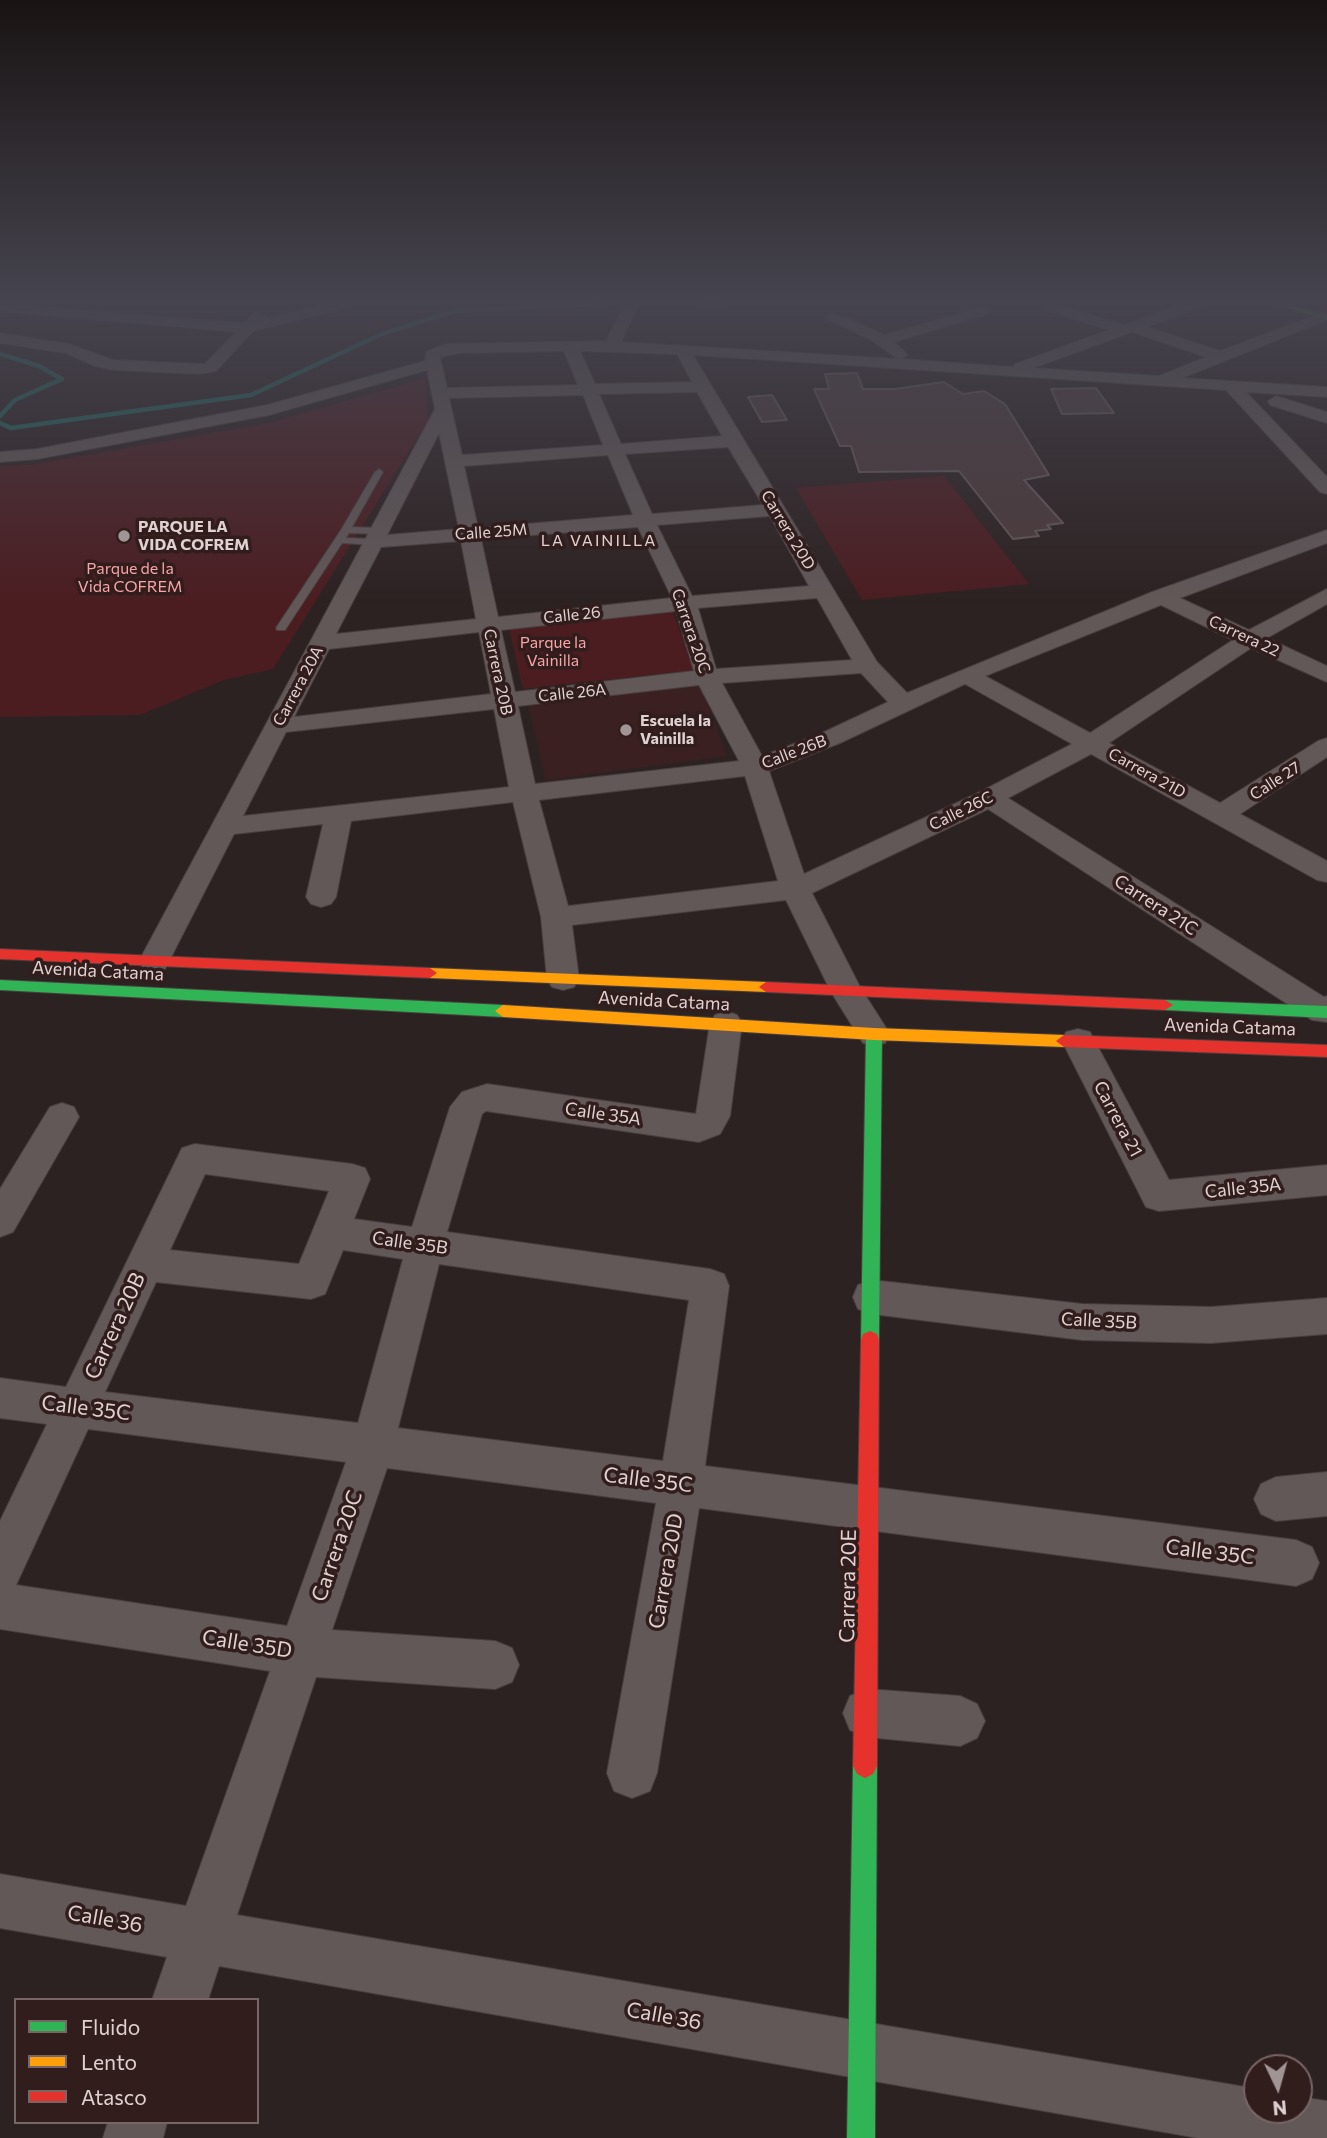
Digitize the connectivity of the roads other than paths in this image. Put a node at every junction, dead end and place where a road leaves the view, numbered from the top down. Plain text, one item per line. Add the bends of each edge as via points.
1 (286, 404) edge
2 (439, 404) edge
3 (440, 404) edge
4 (596, 404) edge
5 (714, 404) edge
6 (1249, 404) edge
7 (1285, 404) edge
8 (1327, 418) edge
9 (733, 441) junction
10 (1288, 445) junction
11 (613, 449) junction
12 (0, 457) edge
13 (1327, 459) edge
14 (453, 461) junction
15 (379, 472) dead end
16 (1327, 488) edge
17 (776, 510) junction
18 (645, 521) junction
19 (346, 530) junction
20 (468, 534) junction
21 (376, 536) junction
22 (1327, 536) edge
23 (339, 540) junction
24 (824, 592) junction
25 (1327, 595) edge
26 (1160, 597) junction
27 (685, 603) junction
28 (488, 624) junction
29 (281, 628) dead end
30 (1250, 639) junction
31 (320, 643) junction
32 (867, 666) junction
33 (1327, 675) edge
34 (966, 676) junction
35 (707, 677) junction
36 (504, 700) junction
37 (904, 702) junction
38 (277, 726) junction
39 (1092, 743) junction
40 (1322, 756) edge
41 (755, 767) junction
42 (524, 793) junction
43 (989, 798) junction
44 (339, 814) junction
45 (1222, 814) junction
46 (224, 827) junction
47 (1327, 873) edge
48 (795, 889) junction
49 (321, 897) dead end
50 (556, 917) junction
51 (0, 954) edge
52 (153, 961) junction
53 (563, 979) junction
54 (0, 985) edge
55 (847, 992) junction
56 (1326, 1011) edge
57 (726, 1023) junction
58 (874, 1034) junction
59 (1078, 1041) junction
60 (1327, 1051) edge
61 (487, 1097) joint
62 (62, 1117) dead end
63 (1327, 1180) edge
64 (1159, 1196) joint
65 (4, 1207) edge
66 (330, 1232) junction
67 (425, 1245) junction
68 (145, 1264) junction
69 (710, 1286) joint
70 (872, 1297) junction
71 (1327, 1315) edge
72 (0, 1398) edge
73 (77, 1407) junction
74 (373, 1445) junction
75 (681, 1485) junction
76 (1327, 1494) edge
77 (1276, 1499) dead end
78 (870, 1509) junction
79 (1296, 1563) dead end
80 (0, 1570) edge
81 (0, 1606) edge
82 (300, 1652) junction
83 (495, 1665) dead end
84 (867, 1713) junction
85 (960, 1721) dead end
86 (632, 1773) dead end
87 (0, 1901) edge
88 (202, 1936) junction
89 (181, 1998) edge
90 (863, 2050) junction
91 (1327, 2131) edge
92 (861, 2138) edge

1 - 12 street via 37,454
2 - 21 street, Carrera 20A
3 - 14 street, Carrera 20B
4 - 11 street, Carrera 20C
5 - 9 street, Carrera 20D
6 - 10 street
7 - 8 street
9 - 11 street
9 - 17 street, Carrera 20D
10 - 13 street
10 - 16 street
11 - 14 street
11 - 18 street, Carrera 20C
14 - 20 street, Carrera 20B
15 - 19 lane
17 - 18 street, Calle 25M
17 - 24 street, Carrera 20D
18 - 20 street, Calle 25M
18 - 27 street, Carrera 20C
19 - 21 lane
19 - 23 lane
20 - 21 street, Calle 25M
20 - 28 street, Carrera 20B
21 - 23 lane
21 - 31 street, Carrera 20A
22 - 26 street, Calle 26B
23 - 29 lane
24 - 27 street, Calle 26
24 - 32 street, Carrera 20D
25 - 30 street, Calle 26C
26 - 30 street, Carrera 22
26 - 34 street, Calle 26B
27 - 28 street, Calle 26
27 - 35 street, Carrera 20C
28 - 31 street, Calle 26
28 - 36 street, Carrera 20B
30 - 33 street, Carrera 22
30 - 39 street, Calle 26C
31 - 38 street, Carrera 20A
32 - 35 street, Calle 26A
32 - 37 street, Carrera 20D
34 - 37 street, Calle 26B
34 - 39 street, Carrera 21D
35 - 36 street, Calle 26A
35 - 41 street, Carrera 20C
36 - 38 street, Calle 26A
36 - 42 street, Carrera 20B
37 - 41 street, Calle 26B
38 - 46 street, Carrera 20A
39 - 43 street, Calle 26C
39 - 45 street, Carrera 21D
40 - 45 street, Calle 27
41 - 42 street, Calle 26B
41 - 48 street, Carrera 20C
42 - 44 street, Calle 26B
42 - 50 street, Carrera 20B
43 - 48 street, Calle 26C
43 - 56 street, Carrera 21C
44 - 46 street, Calle 26B
44 - 49 street
45 - 47 street, Carrera 21D
46 - 52 street, Carrera 20A
48 - 50 street, Calle 26C
48 - 55 street, Carrera 20C
50 - 53 street, Carrera 20B
51 - 52 main road, Avenida Catama
52 - 53 main road, Avenida Catama
53 - 55 main road, Avenida Catama
54 - 57 main road, Avenida Catama
55 - 56 main road, Avenida Catama
55 - 58 street, Carrera 20C
57 - 58 main road, Avenida Catama
57 - 61 street, Calle 35A via 713,1116 699,1128
58 - 59 main road, Avenida Catama
58 - 70 main road, Carrera 20E
59 - 60 main road, Avenida Catama
59 - 64 street, Carrera 21
61 - 67 street, Carrera 20C via 467,1107
62 - 65 street
63 - 64 street, Calle 35A
66 - 67 street, Calle 35B
66 - 68 street via 311,1282
66 - 68 street, Carrera 20B via 352,1179 195,1157
67 - 69 street, Calle 35B
67 - 74 street, Carrera 20C
68 - 73 street, Carrera 20B
69 - 75 street, Carrera 20D
70 - 71 street, Calle 35B via 1082,1322 1211,1325
70 - 78 main road, Carrera 20E
72 - 73 street, Calle 35C
73 - 74 street, Calle 35C
73 - 80 street, Carrera 20B
74 - 75 street, Calle 35C
74 - 82 street, Carrera 20C
75 - 78 street, Calle 35C
75 - 86 street, Carrera 20D
76 - 77 street
78 - 79 street, Calle 35C
78 - 84 main road, Carrera 20E
81 - 82 street, Calle 35D
82 - 83 street, Calle 35D
82 - 88 street, Carrera 20C
84 - 85 street
84 - 90 main road, Carrera 20E
87 - 88 street, Calle 36
88 - 89 street, Carrera 20C
88 - 90 street, Calle 36
90 - 91 street, Calle 36
90 - 92 main road, Carrera 20E

